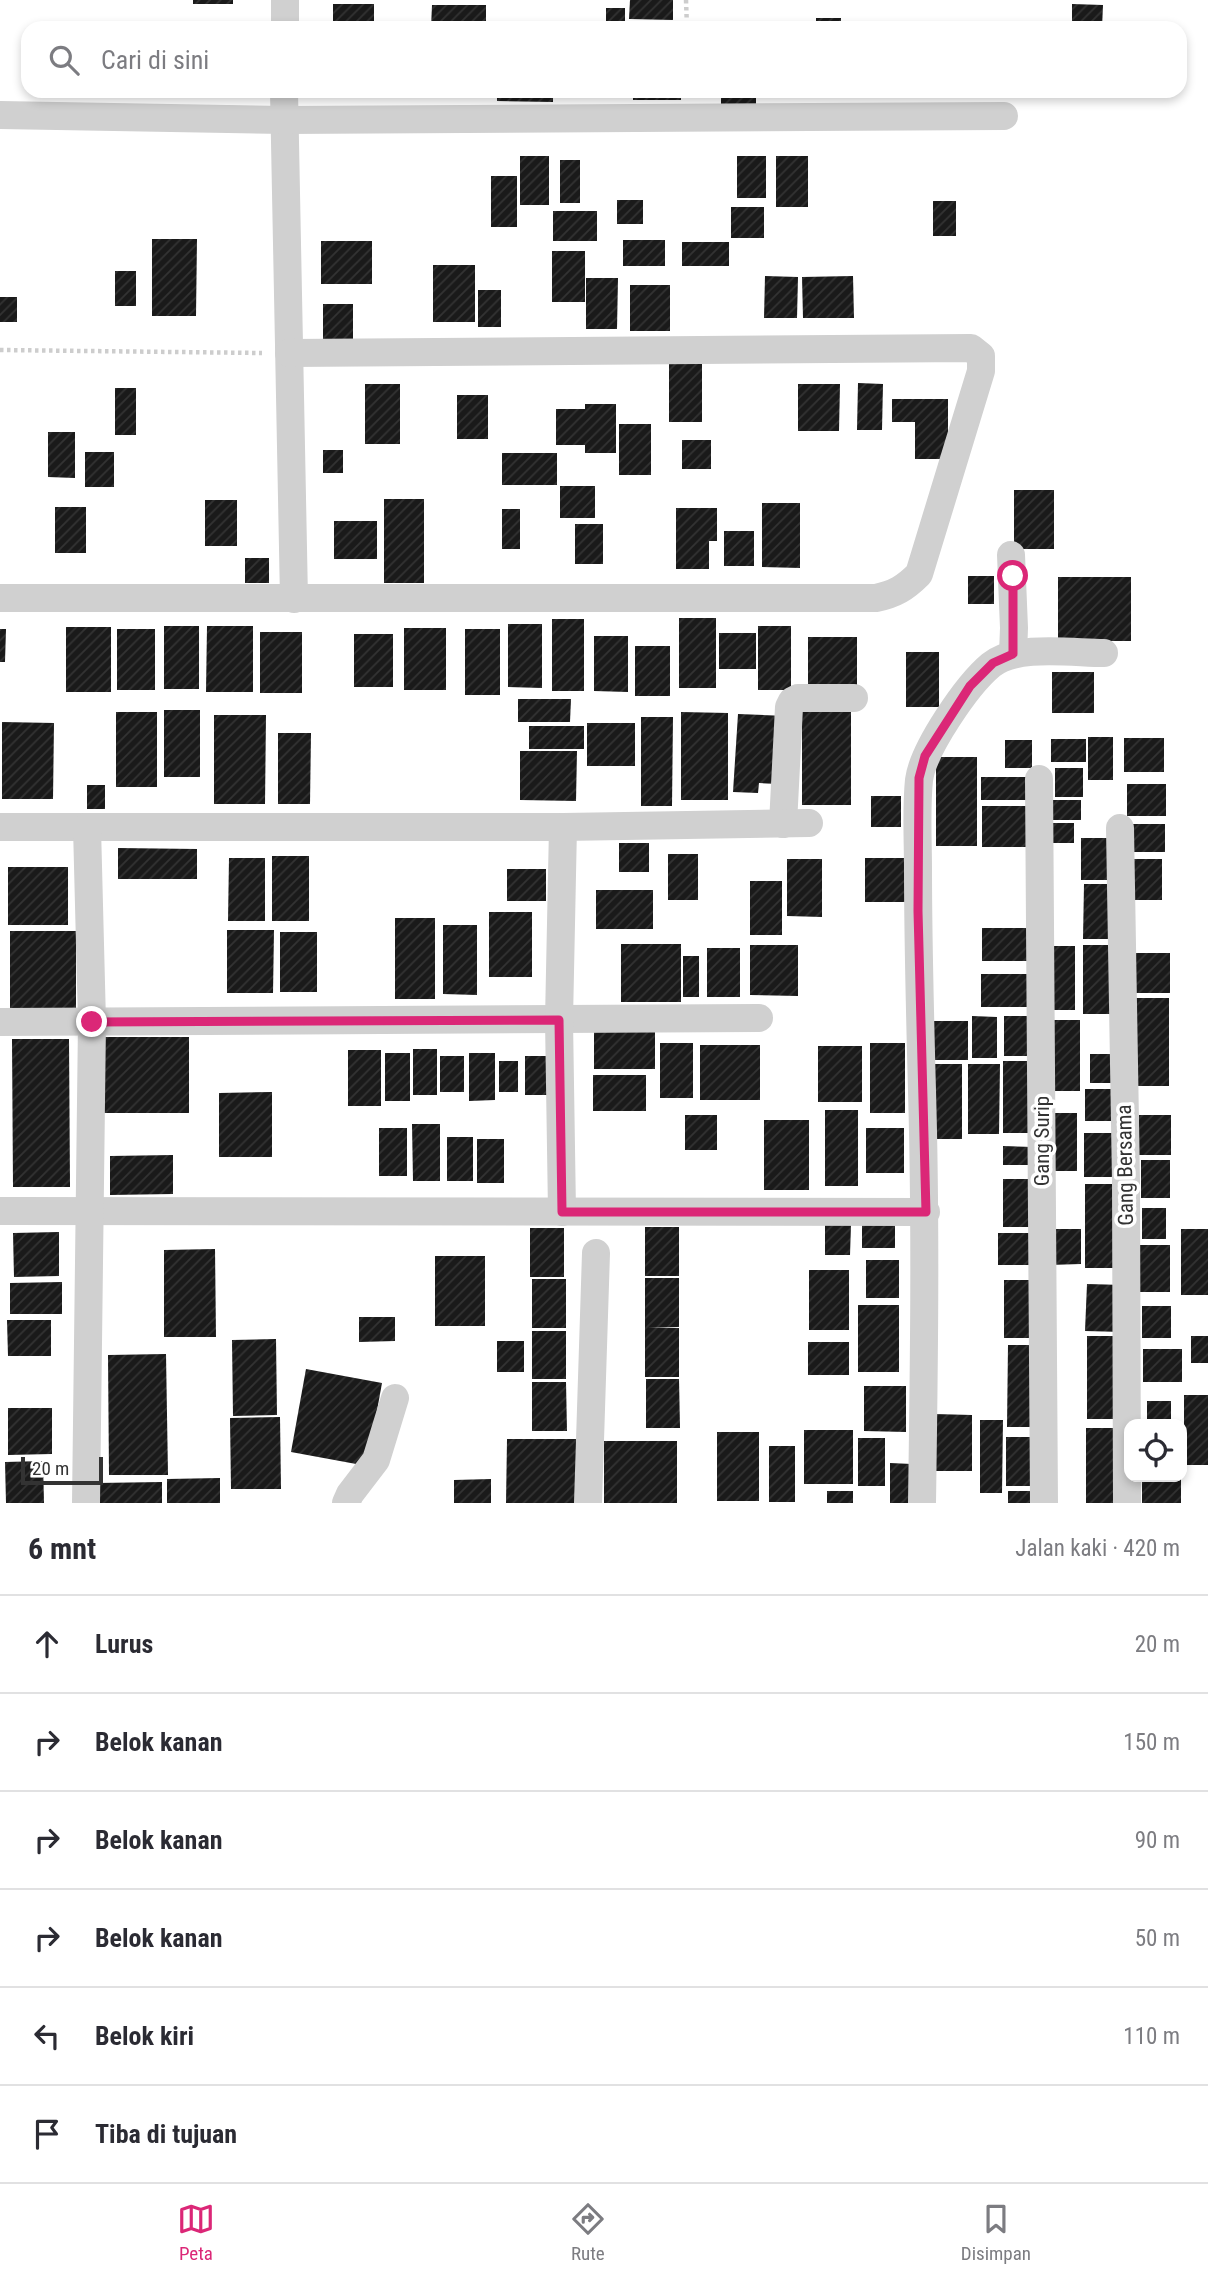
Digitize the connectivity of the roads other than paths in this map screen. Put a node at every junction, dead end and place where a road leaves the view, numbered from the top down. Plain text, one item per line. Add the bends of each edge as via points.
1 (285, 0) edge
2 (285, 21) edge
3 (284, 98) edge
4 (0, 115) edge
5 (1004, 116) dead end
6 (284, 120) junction
7 (289, 353) junction
8 (1011, 555) dead end
9 (0, 598) edge
10 (294, 599) junction
11 (1104, 653) dead end
12 (1013, 654) junction
13 (853, 698) dead end
14 (1039, 779) dead end
15 (0, 827) edge
16 (87, 827) junction
17 (563, 827) junction
18 (1120, 828) dead end
19 (760, 1018) dead end
20 (559, 1020) junction
21 (0, 1022) edge
22 (92, 1022) junction
23 (0, 1211) edge
24 (88, 1211) junction
25 (562, 1212) junction
26 (926, 1212) junction
27 (596, 1253) dead end
28 (396, 1398) dead end
29 (86, 1503) edge
30 (346, 1503) edge
31 (588, 1503) edge
32 (922, 1503) edge
33 (1044, 1503) edge
34 (1127, 1503) edge

1 - 2 street
3 - 6 street
4 - 6 street
5 - 6 street
6 - 7 street
7 - 10 street
7 - 10 street via 971,348 981,356 981,371 919,574 892,595
8 - 12 street
9 - 10 street
11 - 12 street
12 - 26 street via 993,663 970,686 925,756 919,778
13 - 17 street via 798,698 789,707 796,824
14 - 33 street, Gang Surip
15 - 16 street
16 - 17 street
16 - 22 street
17 - 20 street
18 - 34 street, Gang Bersama
19 - 20 street
20 - 22 street
20 - 25 street
21 - 22 street
22 - 24 street
23 - 24 street
24 - 25 street
24 - 29 street
25 - 26 street
26 - 32 street
27 - 31 street
28 - 30 street via 376,1460

